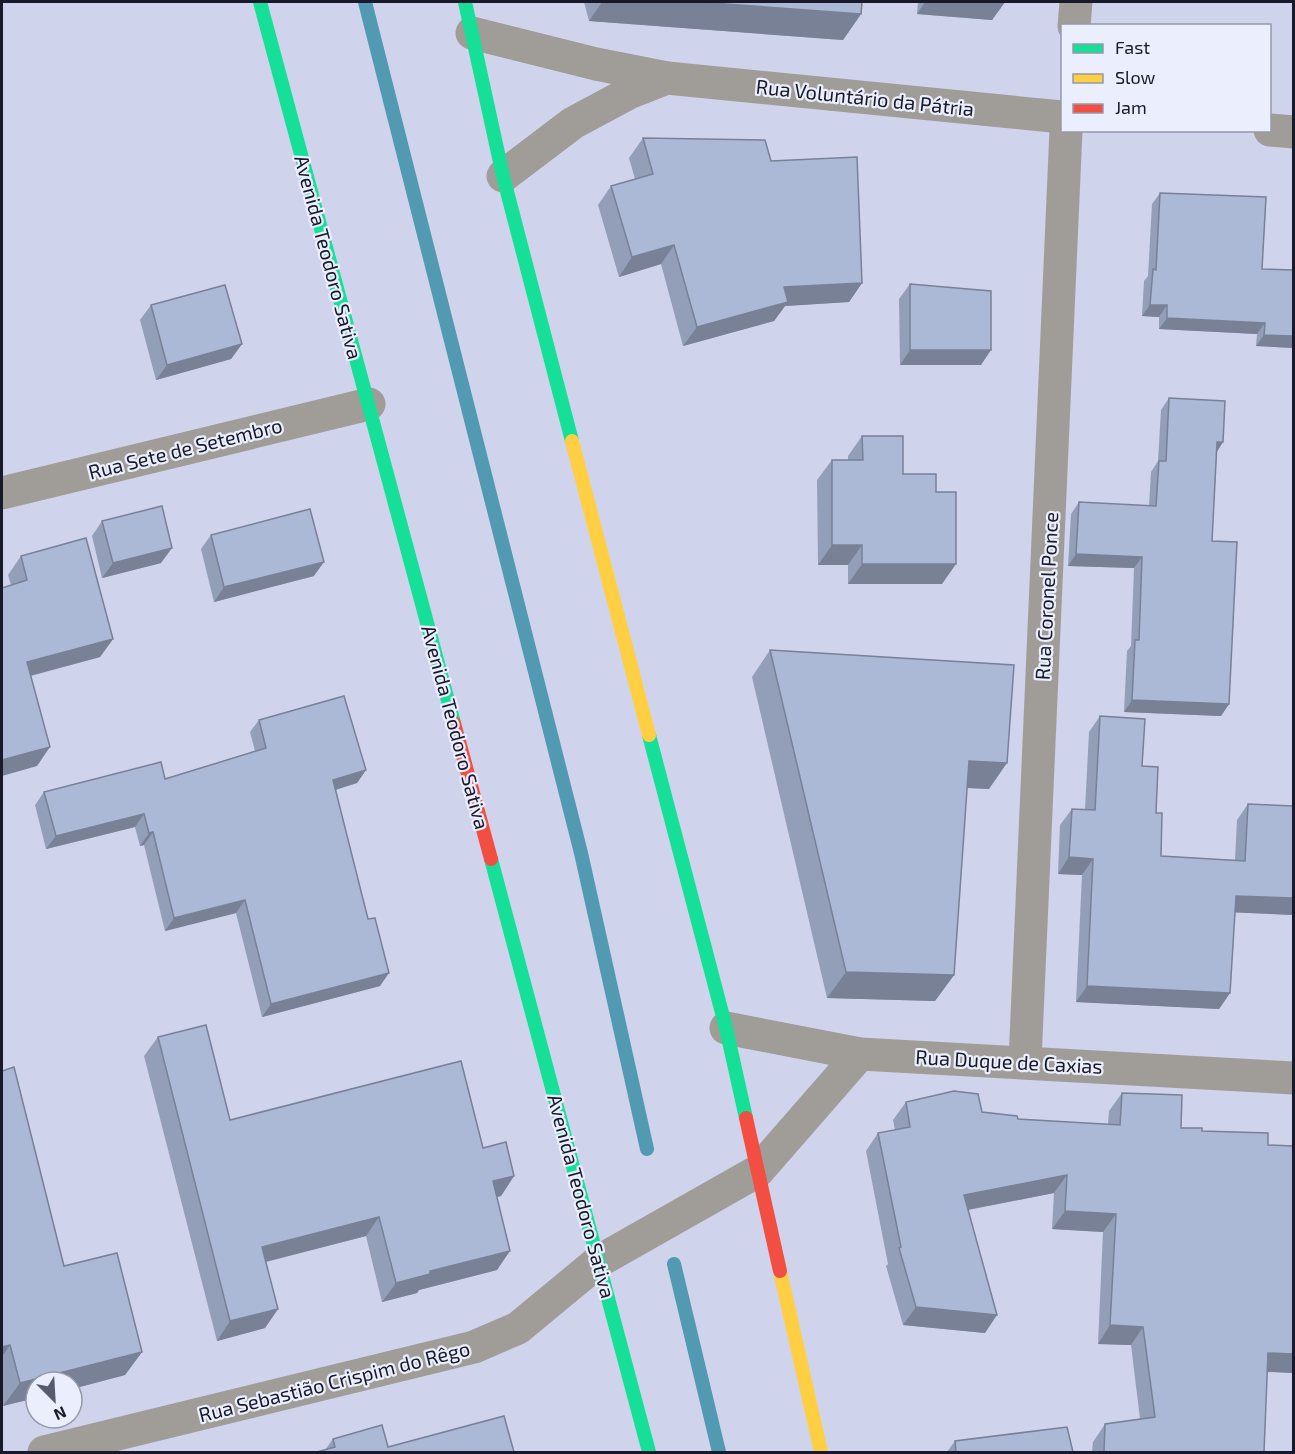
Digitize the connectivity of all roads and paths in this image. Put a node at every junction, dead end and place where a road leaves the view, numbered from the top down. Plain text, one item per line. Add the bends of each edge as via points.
1 (260, 2) edge
2 (1076, 2) edge
3 (468, 17) edge
4 (1074, 24) edge
5 (667, 78) junction
6 (1061, 117) edge
7 (1271, 130) edge
8 (1066, 132) edge
9 (1293, 132) edge
10 (503, 176) junction
11 (369, 404) junction
12 (2, 493) edge
13 (726, 1028) junction
14 (860, 1054) junction
15 (1025, 1061) junction
16 (1293, 1078) edge
17 (758, 1171) junction
18 (599, 1261) junction
19 (44, 1452) edge
20 (649, 1452) edge
21 (821, 1452) edge

1 - 11 main road, Avenida Teodoro Sativa
2 - 4 street
3 - 5 street, Rua Voluntário da Pátria via 596,64
3 - 10 main road
5 - 6 street, Rua Voluntário da Pátria
5 - 10 street via 573,123
7 - 9 street
8 - 15 street, Rua Coronel Ponce
10 - 13 main road
11 - 12 street, Rua Sete de Setembro
11 - 18 main road, Avenida Teodoro Sativa
13 - 14 street, Rua Duque de Caxias
13 - 17 main road
14 - 15 street, Rua Duque de Caxias
14 - 17 street, Rua Sebastião Crispim do Rêgo
15 - 16 street, Rua Duque de Caxias
17 - 18 street, Rua Sebastião Crispim do Rêgo
17 - 21 main road
18 - 19 street, Rua Sebastião Crispim do Rêgo via 518,1328 474,1347
18 - 20 main road, Avenida Teodoro Sativa

